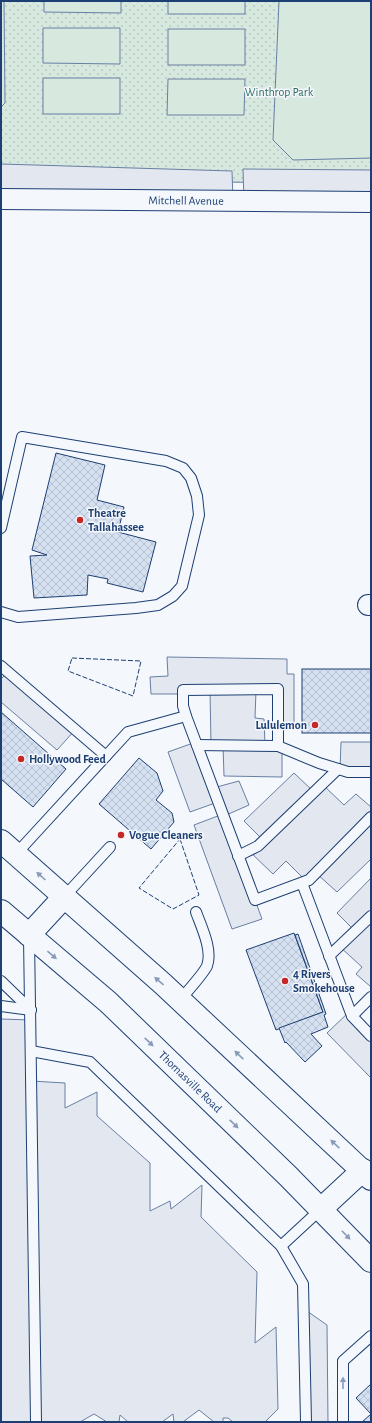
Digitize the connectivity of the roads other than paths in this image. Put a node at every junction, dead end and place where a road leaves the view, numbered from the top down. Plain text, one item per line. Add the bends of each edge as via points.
1 (1, 199) edge
2 (371, 202) edge
3 (1, 528) edge
4 (1, 612) edge
5 (1, 666) edge
6 (186, 716) junction
7 (197, 745) junction
8 (278, 746) junction
9 (106, 756) junction
10 (338, 769) junction
11 (371, 772) edge
12 (371, 817) edge
13 (9, 847) edge
14 (110, 847) dead end
15 (238, 856) junction
16 (302, 883) junction
17 (64, 897) junction
18 (1, 912) edge
19 (196, 912) dead end
20 (371, 916) edge
21 (29, 935) junction
22 (329, 956) junction
23 (1, 981) edge
24 (371, 997) edge
25 (180, 1000) junction
26 (1, 1006) edge
27 (31, 1010) junction
28 (352, 1016) junction
29 (371, 1036) edge
30 (31, 1050) junction
31 (368, 1171) edge
32 (321, 1209) junction
33 (281, 1246) junction
34 (371, 1261) edge
35 (371, 1336) edge
36 (36, 1422) edge
37 (306, 1422) edge
38 (343, 1422) edge

1 - 2 street, Mitchell Avenue
3 - 4 lane via 22,437 166,461 183,468 191,478 197,496 199,515 182,586 173,596 158,605 18,617
5 - 9 lane
6 - 7 lane
6 - 8 lane via 183,690 278,689
6 - 9 lane via 128,732
7 - 8 lane
7 - 15 lane
8 - 10 lane
9 - 13 lane
10 - 11 lane via 348,772
10 - 15 lane via 258,846
12 - 16 lane via 309,880
17 -> 13 main road
14 - 17 lane
15 - 16 lane via 255,900
16 - 22 lane
17 - 21 main road
25 -> 17 main road
18 - 21 main road, Thomasville Road
19 - 25 lane via 209,955 206,966
20 - 22 lane
21 - 27 lane
21 -> 32 main road, Thomasville Road via 108,1002
22 - 28 lane
23 - 27 lane
24 - 28 lane
31 -> 25 main road
26 - 27 lane
27 - 30 lane
28 - 29 lane
30 - 33 lane via 90,1062
30 - 36 lane
31 - 32 main road
32 - 33 lane
32 -> 34 main road, Thomasville Road
33 - 37 lane via 303,1284
38 -> 35 lane via 343,1361

